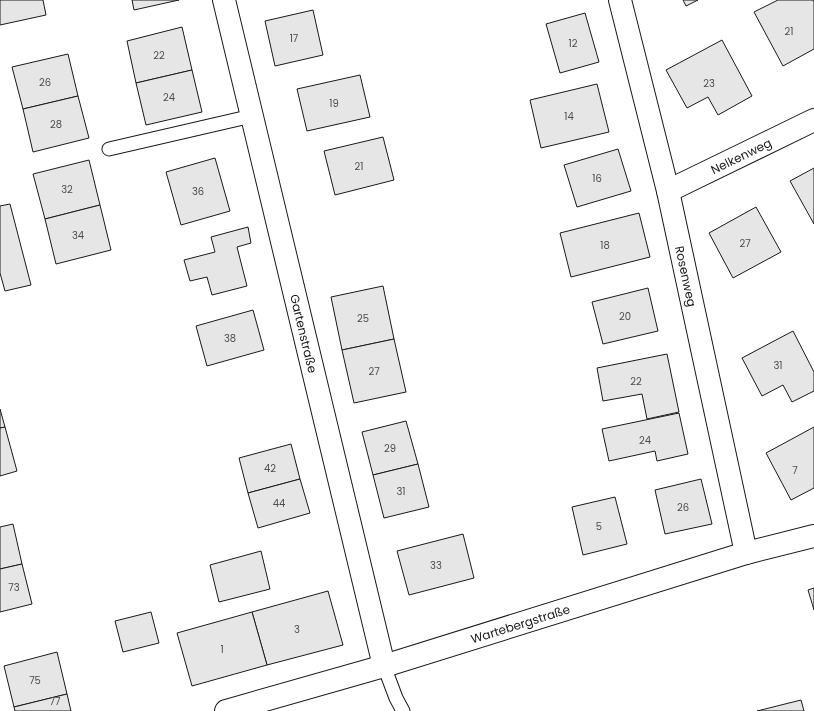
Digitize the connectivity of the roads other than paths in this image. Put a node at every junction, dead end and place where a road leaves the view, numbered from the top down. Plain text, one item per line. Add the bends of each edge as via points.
1 (224, 0) edge
2 (620, 0) edge
3 (252, 116) junction
4 (814, 120) edge
5 (109, 149) dead end
6 (668, 191) junction
7 (814, 536) edge
8 (746, 553) junction
9 (384, 666) junction
10 (226, 711) edge
11 (403, 711) edge

1 - 3 street, Gartenstraße
2 - 6 street, Rosenweg
3 - 5 lane
3 - 9 street, Gartenstraße
4 - 6 street, Nelkenweg
6 - 8 street, Rosenweg
7 - 8 street, Wartebergstraße
8 - 9 street, Wartebergstraße
9 - 10 street, Wartebergstraße
9 - 11 lane

